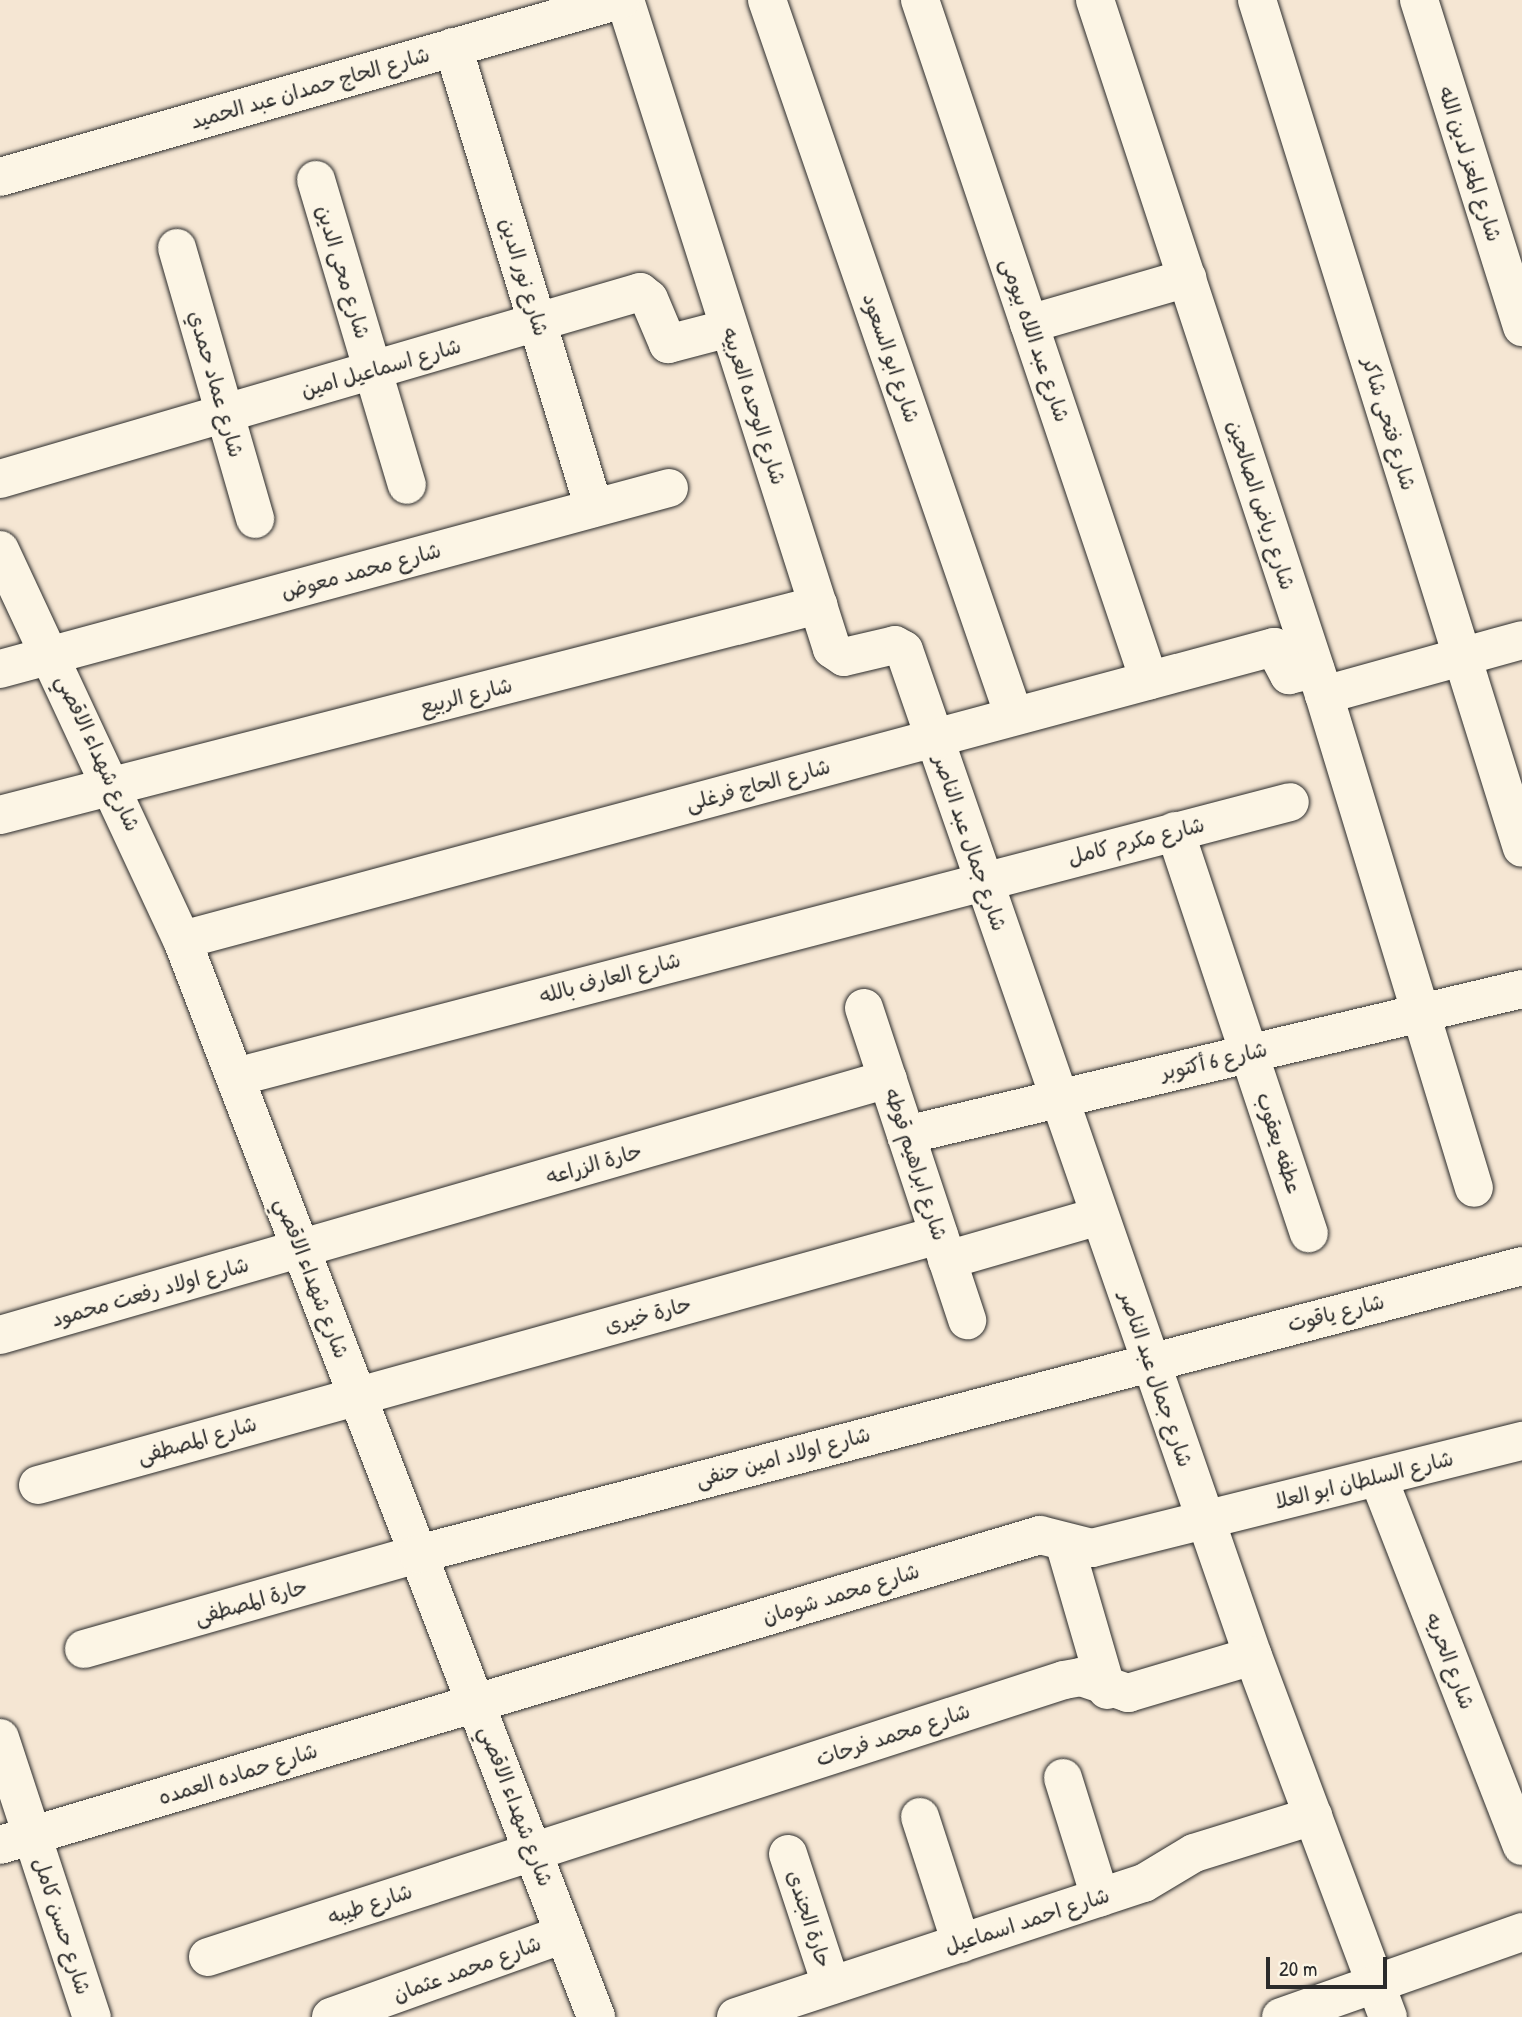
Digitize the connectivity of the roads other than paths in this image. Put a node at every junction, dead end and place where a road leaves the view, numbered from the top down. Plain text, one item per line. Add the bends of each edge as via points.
1 (622, 0) edge
2 (768, 0) edge
3 (920, 0) edge
4 (1095, 0) edge
5 (1257, 0) edge
6 (1419, 0) edge
7 (453, 47) junction
8 (0, 177) edge
9 (316, 180) dead end
10 (177, 248) dead end
11 (1186, 278) junction
12 (538, 322) junction
13 (1029, 324) junction
14 (1522, 327) edge
15 (729, 328) junction
16 (373, 370) junction
17 (225, 414) junction
18 (0, 479) edge
19 (407, 485) dead end
20 (670, 488) dead end
21 (594, 508) junction
22 (255, 519) dead end
23 (0, 550) edge
24 (818, 605) junction
25 (1522, 640) edge
26 (53, 654) junction
27 (1462, 657) junction
28 (0, 669) edge
29 (1149, 680) junction
30 (1320, 682) junction
31 (1014, 716) junction
32 (934, 737) junction
33 (114, 786) junction
34 (1290, 802) dead end
35 (0, 815) edge
36 (1175, 831) junction
37 (1522, 848) edge
38 (983, 880) junction
39 (182, 940) junction
40 (1522, 989) edge
41 (864, 1008) dead end
42 (1421, 1012) junction
43 (1249, 1053) junction
44 (236, 1077) junction
45 (888, 1079) junction
46 (1059, 1098) junction
47 (906, 1135) junction
48 (1474, 1188) dead end
49 (1099, 1216) junction
50 (1309, 1233) dead end
51 (943, 1247) junction
52 (300, 1249) junction
53 (1522, 1266) edge
54 (967, 1320) dead end
55 (0, 1335) edge
56 (1149, 1360) junction
57 (357, 1395) junction
58 (1522, 1441) edge
59 (1378, 1477) junction
60 (37, 1485) dead end
61 (1205, 1520) junction
62 (1064, 1542) junction
63 (418, 1554) junction
64 (84, 1649) dead end
65 (1253, 1656) junction
66 (1107, 1690) junction
67 (477, 1704) junction
68 (0, 1738) edge
69 (1063, 1778) dead end
70 (1313, 1816) junction
71 (920, 1817) dead end
72 (16, 1840) edge
73 (1522, 1846) edge
74 (533, 1851) junction
75 (788, 1854) dead end
76 (1100, 1897) junction
77 (1522, 1932) edge
78 (564, 1934) junction
79 (961, 1943) junction
80 (208, 1956) dead end
81 (831, 1985) junction
82 (1381, 2001) edge
83 (92, 2017) edge
84 (331, 2017) edge
85 (596, 2017) edge
86 (736, 2017) edge
87 (1281, 2017) edge

1 - 7 street, شارع الحاج حمدان عبد الحميد
1 - 15 street, شارع الوحده العربيه
2 - 31 street, شارع ابو السعود
3 - 13 street, شارع عبد اللاه بيومى
4 - 11 street, شارع رياض الصالحين
5 - 27 street, شارع فتحى شاكر
6 - 14 street, شارع المعز لدين الله
7 - 8 street, شارع الحاج حمدان عبد الحميد
7 - 12 street, شارع نور الدين
9 - 16 street, شارع محى الدين
10 - 17 street, شارع عماد حمدي
11 - 13 street
11 - 30 street, شارع رياض الصالحين
12 - 15 street, شارع اسماعيل امين via 640,292 649,299 668,344
12 - 16 street, شارع اسماعيل امين
12 - 21 street, شارع نور الدين
13 - 29 street, شارع عبد اللاه بيومى
15 - 24 street, شارع الوحده العربيه
16 - 17 street, شارع اسماعيل امين
16 - 19 street, شارع محى الدين
17 - 18 street, شارع اسماعيل امين
17 - 22 street, شارع عماد حمدي
20 - 21 street, شارع محمد معوض
21 - 26 street, شارع محمد معوض
23 - 26 street, شارع شهداء الاقصي
24 - 32 street, شارع الوحده العربيه via 839,656 902,648
24 - 33 street, شارع الربيع
25 - 27 street
26 - 28 street, شارع محمد معوض
26 - 33 street, شارع شهداء الاقصي
27 - 30 street
27 - 37 street, شارع فتحى شاكر
29 - 30 street, شارع الحاج فرغلى via 1274,647 1289,675
29 - 31 street, شارع الحاج فرغلى
30 - 42 street, شارع رياض الصالحين
31 - 32 street, شارع الحاج فرغلى
32 - 38 street, شارع جمال عبد الناصر
32 - 39 street, شارع الحاج فرغلى
33 - 35 street, شارع الربيع
33 - 39 street, شارع شهداء الاقصي
34 - 36 street, شارع مكرم كامل
36 - 38 street, شارع مكرم كامل
36 - 43 street, عطفه يعقوب
38 - 44 street, شارع العارف بالله
38 - 46 street, شارع جمال عبد الناصر
39 - 44 street, شارع شهداء الاقصي
40 - 42 street, شارع 6 أكتوبر
41 - 45 street, شارع ابراهيم قوطه
42 - 43 street, شارع 6 أكتوبر
42 - 48 street, شارع رياض الصالحين
43 - 46 street, شارع 6 أكتوبر
43 - 50 street, عطفه يعقوب
44 - 52 street, شارع شهداء الاقصي
45 - 47 street, شارع ابراهيم قوطه
45 - 52 street, حارة الزراعه
46 - 47 street, شارع 6 أكتوبر
46 - 49 street, شارع جمال عبد الناصر
47 - 51 street, شارع ابراهيم قوطه
49 - 51 street, حارة خيرى
49 - 56 street, شارع جمال عبد الناصر
51 - 54 street, شارع ابراهيم قوطه
51 - 57 street, حارة خيرى
52 - 55 street, شارع اولاد رفعت محمود
52 - 57 street, شارع شهداء الاقصي
53 - 56 street, شارع ياقوت
56 - 61 street, شارع جمال عبد الناصر
56 - 63 street, شارع اولاد امين حنفى
57 - 60 street, شارع المصطفى
57 - 63 street, شارع شهداء الاقصي
58 - 59 street, شارع السلطان ابو العلا
59 - 61 street, شارع السلطان ابو العلا
59 - 73 street, شارع الحريه
61 - 62 street, شارع محمد شومان via 1092,1548
61 - 65 street, شارع جمال عبد الناصر
62 - 66 street
62 - 67 street, شارع محمد شومان via 1041,1535
63 - 64 street, حارة المصطفى
63 - 67 street, شارع شهداء الاقصي
65 - 66 street, شارع محمد فرحات via 1128,1693
65 - 70 street, شارع جمال عبد الناصر
66 - 74 street, شارع محمد فرحات via 1081,1677 1064,1679
67 - 72 street, شارع حماده العمده
67 - 74 street, شارع شهداء الاقصي
68 - 72 street, شارع حسن كامل
69 - 76 street
70 - 76 street, شارع احمد اسماعيل via 1195,1853 1144,1883
70 - 82 street, شارع جمال عبد الناصر
71 - 79 street
72 - 83 street, شارع حسن كامل
74 - 78 street, شارع شهداء الاقصي
74 - 80 street, شارع طيبه
75 - 81 street, حارة الجندى
76 - 79 street, شارع احمد اسماعيل
77 - 82 street
78 - 84 street, شارع محمد عثمان
78 - 85 street, شارع شهداء الاقصي
79 - 81 street, شارع احمد اسماعيل
81 - 86 street, شارع احمد اسماعيل
82 - 87 street

